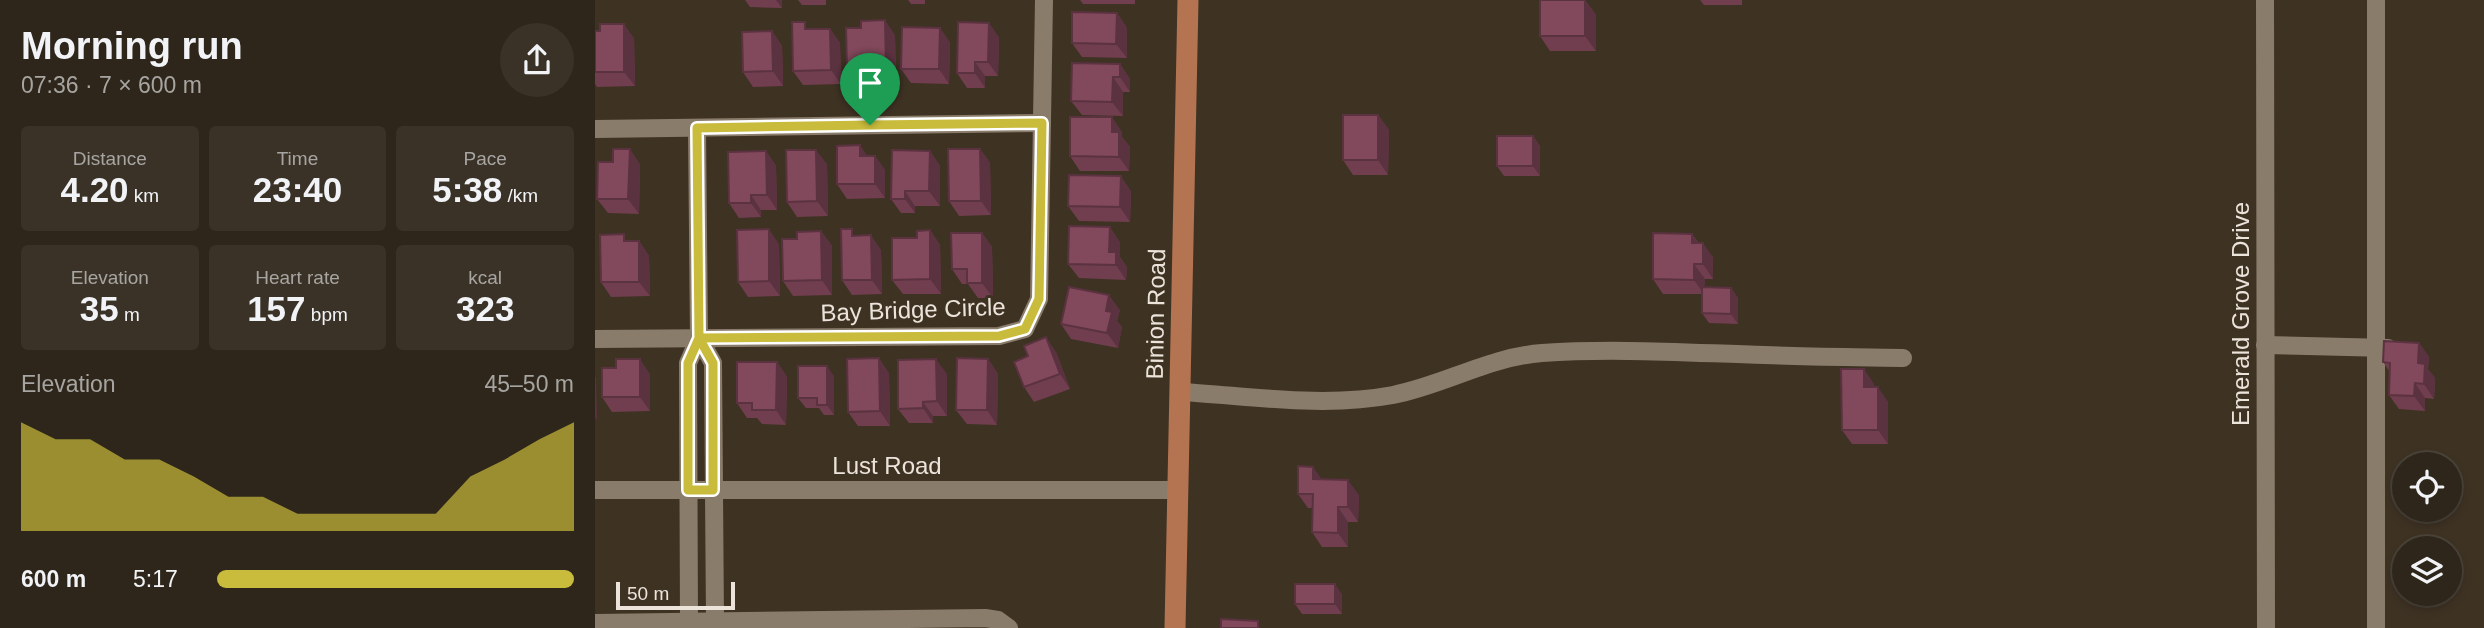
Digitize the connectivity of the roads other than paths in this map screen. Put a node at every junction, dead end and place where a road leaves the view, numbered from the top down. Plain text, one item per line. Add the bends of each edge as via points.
1 (1044, 0) edge
2 (1188, 0) edge
3 (2265, 0) edge
4 (2376, 0) edge
5 (1042, 123) junction
6 (697, 128) junction
7 (595, 129) edge
8 (699, 338) junction
9 (595, 339) edge
10 (2265, 345) junction
11 (2376, 347) junction
12 (2406, 348) edge
13 (1903, 358) dead end
14 (1181, 392) junction
15 (595, 490) edge
16 (688, 490) junction
17 (713, 490) junction
18 (1179, 491) junction
19 (715, 621) junction
20 (689, 622) junction
21 (595, 623) edge
22 (890, 624) edge
23 (1009, 628) edge
24 (1175, 628) edge
25 (2266, 628) edge
26 (2377, 628) edge

1 - 5 street, Bay Bridge Circle
2 - 14 main road, Binion Road
3 - 10 street, Emerald Grove Drive
4 - 11 street
5 - 6 street
5 - 8 street, Bay Bridge Circle via 1039,299 1025,329 999,336
6 - 7 street
6 - 8 street
8 - 9 street, Bay Bridge Circle
8 - 16 street via 688,363
8 - 17 street via 713,363
10 - 11 street
10 - 25 street, Emerald Grove Drive
11 - 12 street
11 - 26 street
13 - 14 street via 1542,353 1495,361 1392,395 1303,400
14 - 18 main road, Binion Road
15 - 16 street, Lust Road
16 - 17 street, Lust Road
16 - 20 street
17 - 18 street, Lust Road
17 - 19 street
18 - 24 main road, Binion Road
19 - 20 street
19 - 22 street
20 - 21 street
22 - 23 street via 985,618

